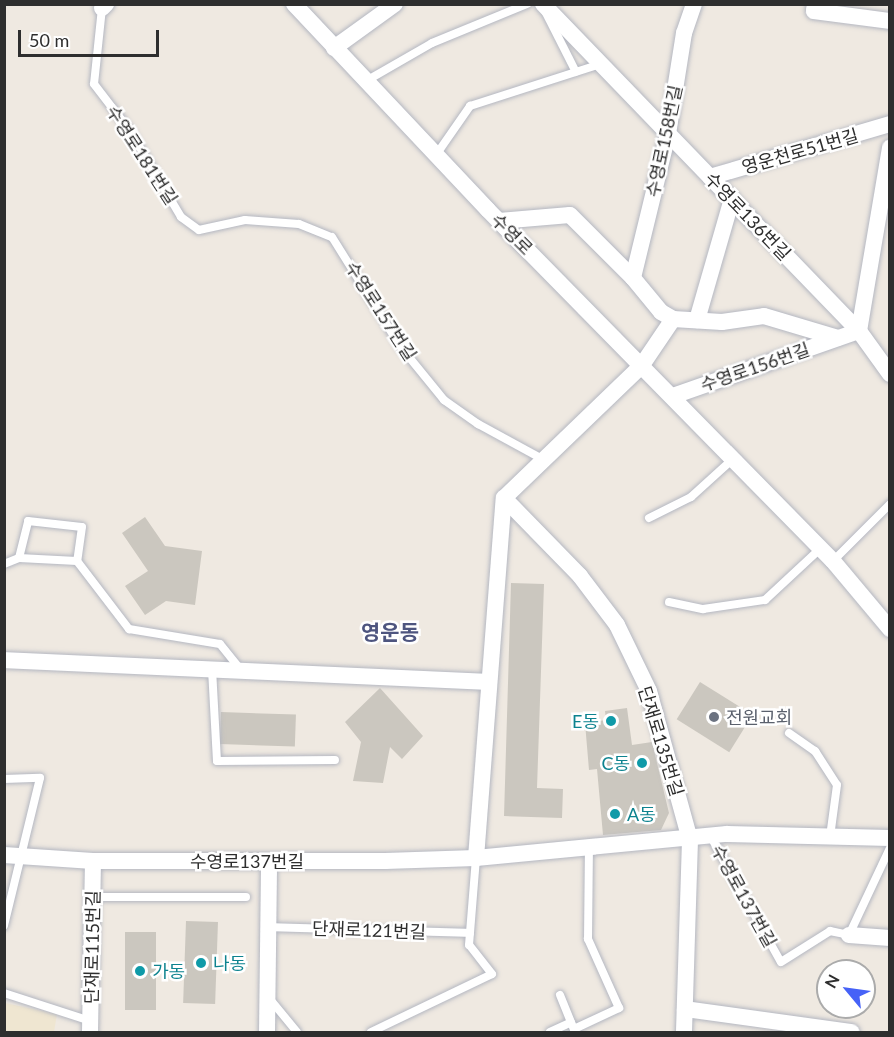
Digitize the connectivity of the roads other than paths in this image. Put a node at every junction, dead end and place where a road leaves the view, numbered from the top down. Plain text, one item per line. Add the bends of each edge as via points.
1 (294, 4) edge
2 (395, 4) edge
3 (527, 4) edge
4 (694, 4) edge
5 (815, 4) edge
6 (544, 5) edge
7 (104, 7) edge
8 (890, 21) edge
9 (334, 48) junction
10 (601, 64) junction
11 (576, 72) junction
12 (366, 81) junction
13 (890, 124) edge
14 (668, 134) junction
15 (890, 148) edge
16 (436, 155) junction
17 (710, 177) junction
18 (732, 199) junction
19 (499, 221) junction
20 (199, 230) joint
21 (633, 278) junction
22 (673, 319) junction
23 (697, 320) junction
24 (859, 331) junction
25 (838, 338) junction
26 (642, 365) junction
27 (890, 374) edge
28 (673, 396) junction
29 (734, 458) junction
30 (544, 460) junction
31 (504, 498) junction
32 (890, 504) edge
33 (649, 518) dead end
34 (821, 548) junction
35 (20, 558) junction
36 (77, 561) junction
37 (833, 561) junction
38 (4, 564) edge
39 (669, 602) dead end
40 (890, 629) edge
41 (4, 660) edge
42 (212, 669) junction
43 (241, 671) junction
44 (488, 682) junction
45 (789, 733) dead end
46 (335, 760) dead end
47 (4, 779) edge
48 (711, 837) junction
49 (830, 837) junction
50 (890, 838) edge
51 (690, 840) junction
52 (589, 848) junction
53 (890, 848) edge
54 (12, 855) edge
55 (476, 858) junction
56 (93, 861) junction
57 (269, 861) junction
58 (93, 897) junction
59 (246, 897) dead end
60 (4, 926) edge
61 (268, 927) junction
62 (470, 933) junction
63 (849, 935) junction
64 (890, 938) edge
65 (4, 993) edge
66 (560, 995) dead end
67 (268, 996) junction
68 (686, 1009) junction
69 (91, 1027) edge
70 (574, 1028) edge
71 (833, 1031) edge
72 (267, 1032) edge
73 (297, 1032) edge
74 (371, 1032) edge
75 (550, 1032) edge
76 (684, 1032) edge
77 (851, 1032) edge

1 - 9 street, 수영로
2 - 9 street
3 - 12 lane via 432,43
4 - 14 street, 수영로158번길 via 684,33
5 - 8 street via 814,11
6 - 10 street, 수영로136번길
6 - 11 lane via 547,21
7 - 20 lane, 수영로181번길 via 94,84 130,131 181,217
9 - 12 street, 수영로
10 - 11 lane
10 - 14 street, 수영로136번길
11 - 16 lane via 470,106
12 - 16 street, 수영로
13 - 17 street, 영운천로51번길
14 - 17 street, 수영로136번길
14 - 21 street, 수영로158번길
15 - 24 street
16 - 19 street, 수영로
17 - 18 street, 수영로136번길
18 - 23 street
18 - 24 street, 수영로136번길
19 - 21 street via 570,215
19 - 26 street, 수영로
20 - 30 lane, 수영로157번길 via 245,220 299,224 332,237 400,346 444,400 478,424
21 - 22 street
22 - 23 street, 수영로156번길
22 - 26 street
23 - 25 street, 수영로156번길 via 722,322 764,316
24 - 25 street, 수영로156번길
24 - 27 street, 수영로136번길
25 - 28 street, 수영로156번길
26 - 28 street, 수영로
26 - 30 street
28 - 29 street, 수영로
29 - 33 lane via 691,497
29 - 34 street, 수영로
30 - 31 street
31 - 44 street
31 - 51 street, 단재로135번길 via 580,576 617,625 648,691
32 - 37 lane
34 - 37 street, 수영로
34 - 39 lane via 765,600 703,609
35 - 36 lane
35 - 36 lane via 28,521 82,527
35 - 38 lane
36 - 43 lane via 129,629 220,644
37 - 40 street, 수영로
41 - 42 street
42 - 43 street
42 - 46 lane via 217,761
43 - 44 street
44 - 55 street
45 - 49 lane via 815,751 837,785
47 - 54 lane via 40,778
48 - 49 street, 수영로137번길
48 - 51 street, 수영로137번길
48 - 63 lane, 수영로137번길 via 781,962 830,931
49 - 50 street, 수영로137번길
51 - 52 street, 수영로137번길
51 - 68 street, 단재로135번길
52 - 55 street, 수영로137번길
52 - 70 lane via 588,939 619,1008
53 - 63 lane
54 - 56 street, 수영로137번길
54 - 60 lane
55 - 57 street, 수영로137번길
55 - 62 lane
56 - 57 street, 수영로137번길
56 - 58 street, 단재로115번길
57 - 61 street
58 - 59 lane
58 - 69 street, 단재로115번길
61 - 62 lane, 단재로121번길
61 - 67 street
62 - 74 lane via 469,945 492,974
63 - 64 street
65 - 69 lane
66 - 70 lane
67 - 72 street
67 - 73 lane
68 - 71 street
68 - 76 street, 단재로135번길
70 - 75 lane
71 - 77 street

